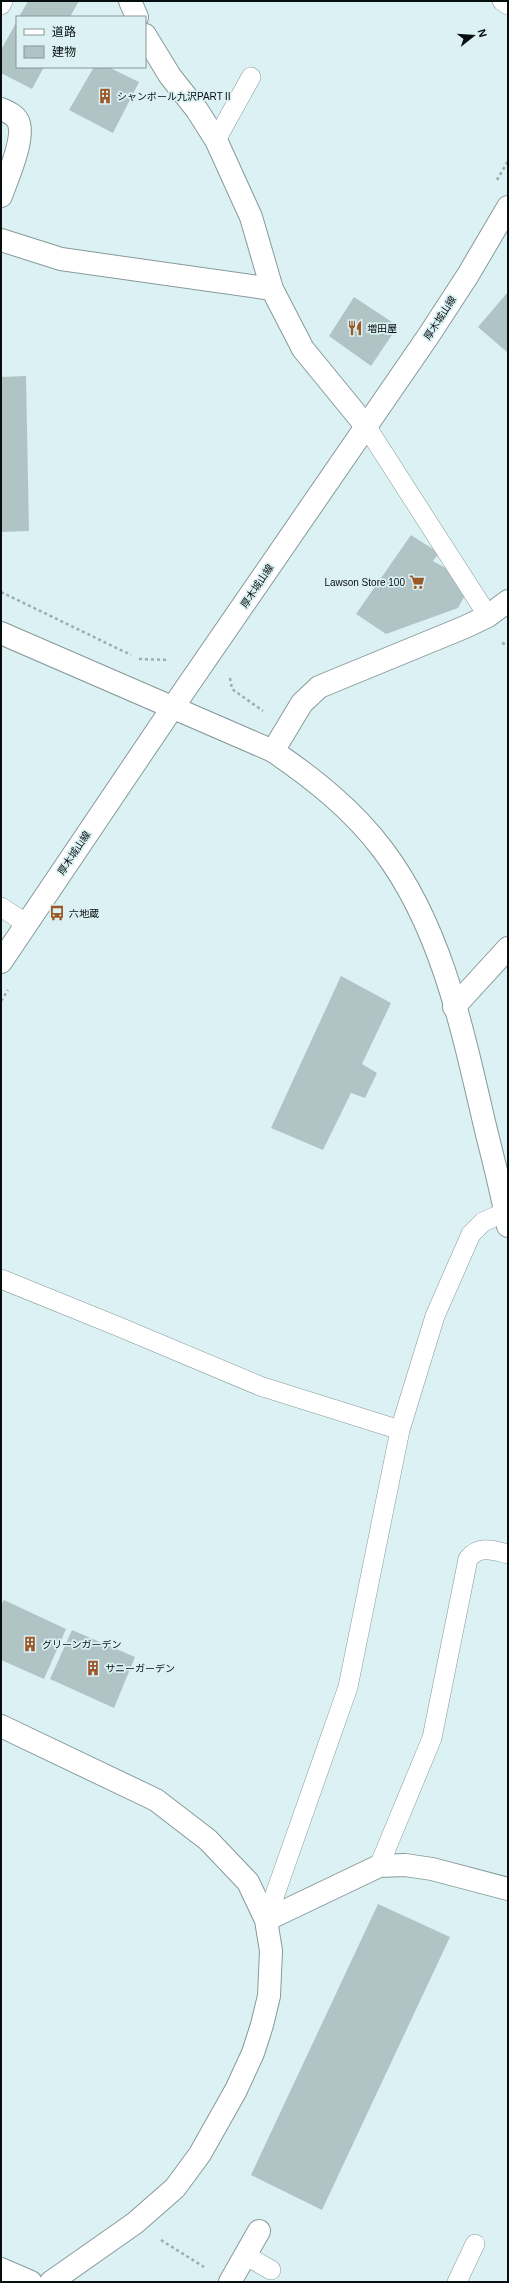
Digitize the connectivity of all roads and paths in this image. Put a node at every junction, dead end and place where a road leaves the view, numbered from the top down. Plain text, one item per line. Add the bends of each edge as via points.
1 (3, 1) edge
2 (130, 1) edge
3 (502, 1) edge
4 (1, 5) edge
5 (508, 5) edge
6 (137, 16) edge
7 (146, 37) edge
8 (251, 77) dead end
9 (1, 109) edge
10 (216, 140) junction
11 (1, 196) edge
12 (508, 206) edge
13 (1, 240) edge
14 (272, 289) junction
15 (366, 426) junction
16 (1, 592) edge
17 (508, 601) edge
18 (488, 616) junction
19 (1, 633) edge
20 (156, 661) dead end
21 (229, 674) dead end
22 (173, 707) junction
23 (266, 714) dead end
24 (273, 751) junction
25 (1, 907) edge
26 (27, 924) junction
27 (508, 948) edge
28 (1, 962) edge
29 (454, 1007) junction
30 (501, 1159) edge
31 (507, 1219) edge
32 (1, 1280) edge
33 (400, 1430) junction
34 (508, 1554) edge
35 (1, 1726) edge
36 (380, 1866) junction
37 (508, 1889) edge
38 (266, 1920) junction
39 (135, 2223) junction
40 (259, 2231) dead end
41 (475, 2244) dead end
42 (245, 2255) junction
43 (207, 2269) dead end
44 (1, 2270) edge
45 (271, 2270) dead end
46 (461, 2281) edge
47 (31, 2282) edge
48 (51, 2282) edge
49 (230, 2282) edge

1 - 4 lane
2 - 6 street
3 - 5 lane
7 - 10 street via 170,76 197,110
8 - 10 lane
9 - 11 street via 18,120 21,134
10 - 14 street via 251,217
12 - 15 street, 厚木城山線 via 468,275
13 - 14 street via 61,259
14 - 15 street via 303,349
15 - 18 lane
15 - 22 street, 厚木城山線
16 - 20 path via 139,659
17 - 18 street
18 - 24 street via 319,687 302,703
19 - 22 street
21 - 23 path via 232,689
22 - 24 street
22 - 26 street, 厚木城山線
24 - 29 street via 306,774 343,806 370,834 392,863 430,936
25 - 26 lane
26 - 28 street, 厚木城山線
27 - 29 street
29 - 30 street via 477,1089
30 - 31 street
31 - 33 lane via 483,1222 471,1234 435,1316
32 - 33 lane via 260,1386
33 - 38 lane via 348,1687
34 - 36 lane via 485,1549 474,1552 468,1559 432,1738
35 - 38 street via 156,1800 208,1840 234,1866 248,1882
36 - 37 street via 405,1865 432,1869
36 - 38 street
38 - 39 street via 271,1951 269,1989 253,2053 236,2090 200,2154 175,2188
39 - 43 path
39 - 48 street
40 - 42 street
41 - 46 lane
42 - 45 lane
42 - 49 street
44 - 47 street

